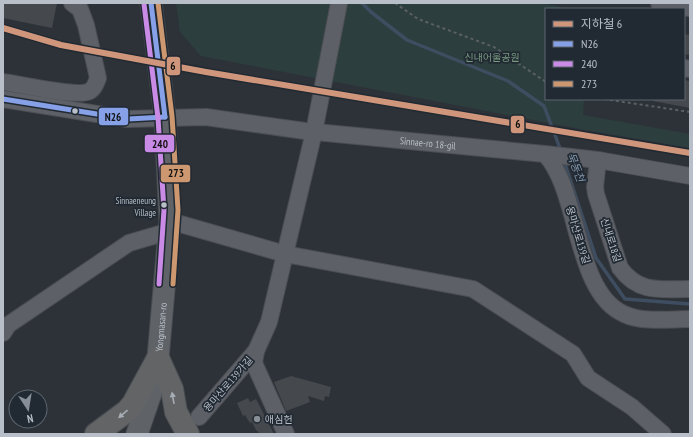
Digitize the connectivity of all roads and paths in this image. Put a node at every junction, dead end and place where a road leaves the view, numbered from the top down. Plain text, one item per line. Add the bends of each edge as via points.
1 (72, 3) edge
2 (151, 3) edge
3 (339, 3) edge
4 (395, 3) edge
5 (668, 5) edge
6 (690, 8) edge
7 (545, 81) edge
8 (3, 82) edge
9 (3, 99) edge
10 (611, 100) edge
11 (690, 112) edge
12 (165, 117) junction
13 (314, 132) junction
14 (545, 154) junction
15 (598, 160) junction
16 (690, 176) edge
17 (170, 226) junction
18 (285, 254) junction
19 (690, 289) edge
20 (690, 319) edge
21 (3, 333) edge
22 (256, 351) junction
23 (158, 358) junction
24 (194, 426) edge
25 (96, 434) edge
26 (137, 434) edge
27 (286, 434) edge
28 (663, 434) edge

1 - 8 street via 80,9 86,25 98,78 96,85 89,92 75,94
2 - 12 main road, Yongmasan-ro
3 - 13 street, 용마산로139가길
4 - 7 path via 418,19 494,47
5 - 6 street
9 - 12 street, Sinnae-ro 18-gil via 128,118
10 - 11 path
12 - 13 street, Sinnae-ro 18-gil via 206,117
12 - 17 main road, Yongmasan-ro
13 - 14 street, Sinnae-ro 18-gil
13 - 18 street, 용마산로139가길
14 - 15 street, Sinnae-ro 18-gil
14 - 20 street, 용마산로139길 via 562,179 581,249 605,298 617,310 628,316
15 - 16 street, Sinnae-ro 18-gil
15 - 19 street, 신내로18길 via 596,194 624,274 634,283 646,288
17 - 18 street
17 - 21 street via 129,243 8,325
17 - 23 main road, Yongmasan-ro
18 - 22 street, 용마산로139가길 via 269,322
18 - 28 street via 474,288 573,354 588,378 632,407
22 - 24 street, 용마산로139가길
22 - 27 street, 용마산로139가길 via 254,363
24 -> 23 highway via 176,412 172,389
23 -> 25 highway via 130,408
23 - 26 main road, Yongmasan-ro via 152,390

